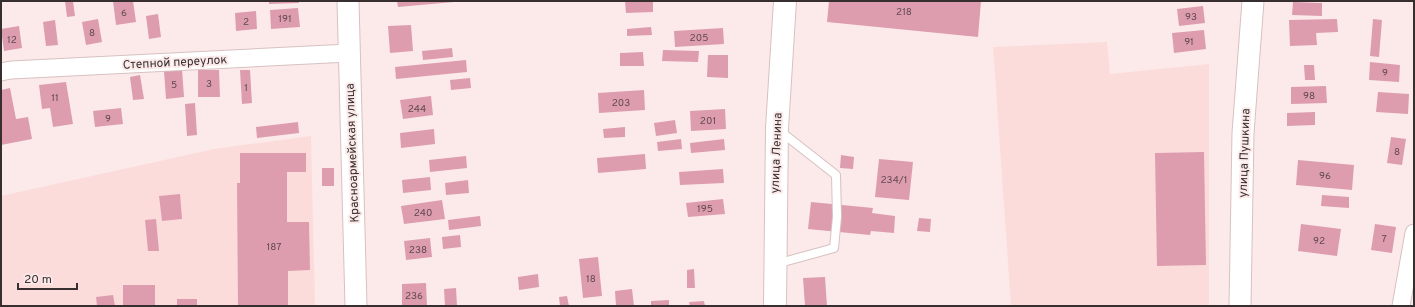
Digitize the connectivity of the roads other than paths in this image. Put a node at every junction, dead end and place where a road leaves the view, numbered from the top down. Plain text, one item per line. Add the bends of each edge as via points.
1 (348, 1) edge
2 (785, 1) edge
3 (1253, 1) edge
4 (349, 53) junction
5 (1, 72) edge
6 (776, 128) junction
7 (1414, 233) edge
8 (774, 265) junction
9 (356, 306) edge
10 (775, 306) edge
11 (1240, 306) edge
12 (1401, 306) edge

1 - 4 street, Красноармейская улица
2 - 6 main road, улица Ленина
3 - 11 street, улица Пушкина via 1243,133
4 - 5 street, Степной переулок
4 - 9 street, Красноармейская улица
6 - 8 main road, улица Ленина
6 - 8 lane via 836,175 837,217 834,248
7 - 12 street
8 - 10 main road, улица Ленина

